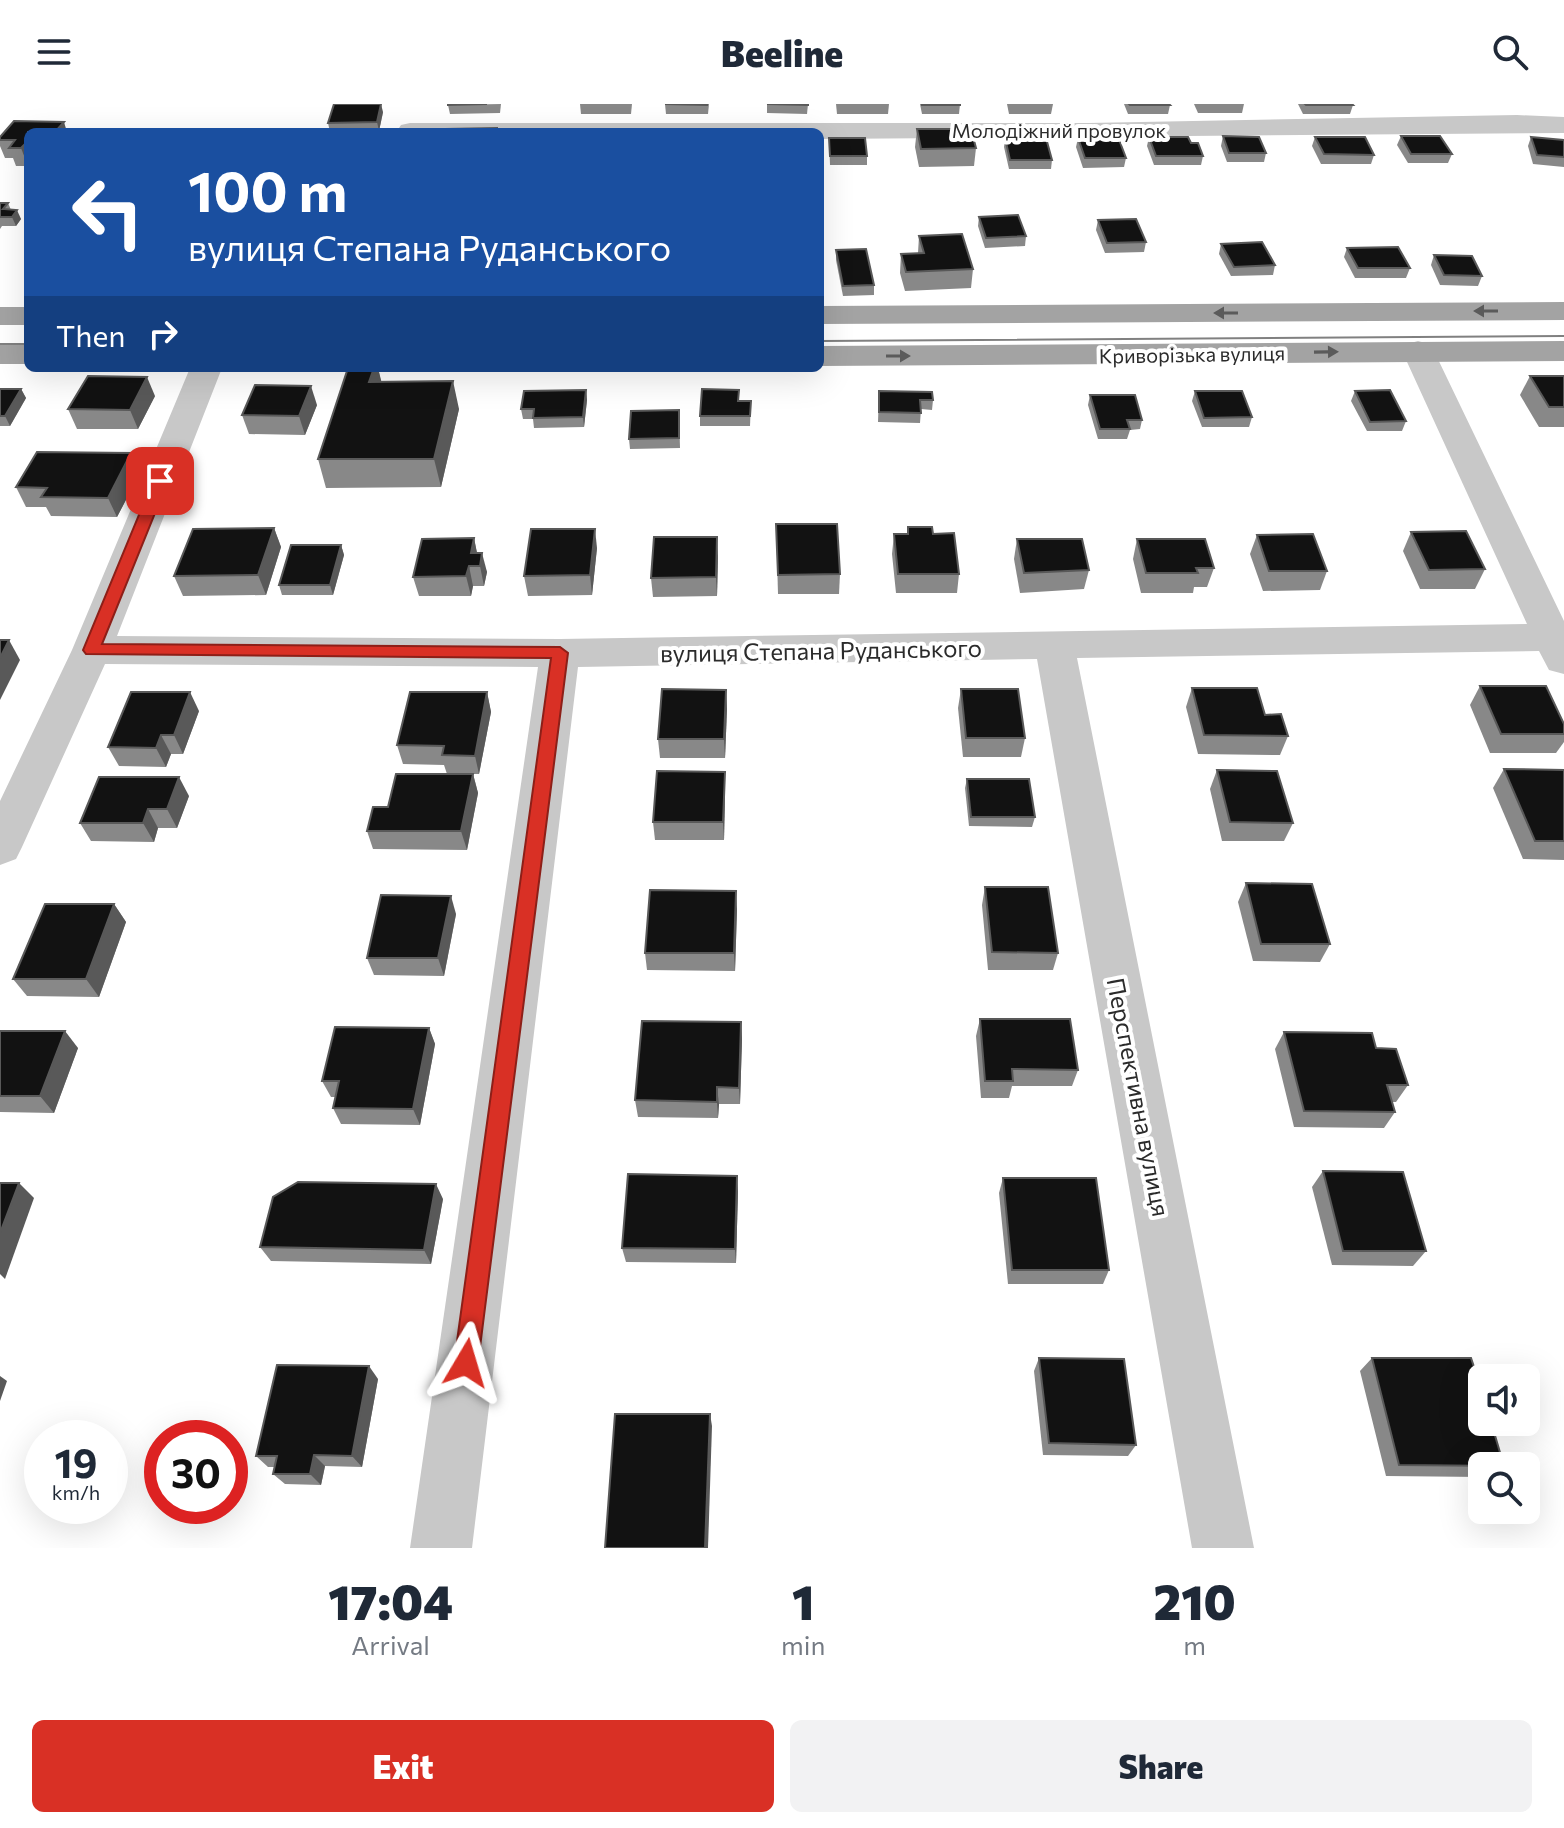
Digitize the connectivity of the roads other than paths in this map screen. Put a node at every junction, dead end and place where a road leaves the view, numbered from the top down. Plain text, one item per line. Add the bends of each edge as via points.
1 (415, 104) edge
2 (1472, 104) edge
3 (1564, 124) edge
4 (411, 128) edge
5 (824, 131) edge
6 (1564, 311) edge
7 (824, 315) edge
8 (0, 316) edge
9 (24, 316) edge
10 (1418, 351) junction
11 (1564, 351) edge
12 (0, 354) edge
13 (24, 354) edge
14 (824, 356) edge
15 (204, 372) edge
16 (1055, 647) junction
17 (92, 650) junction
18 (1557, 650) edge
19 (560, 653) junction
20 (0, 847) edge
21 (441, 1548) edge
22 (1223, 1548) edge

1 - 4 street
2 - 3 street
3 - 5 street, Молодіжний провулок
6 -> 7 main road, Криворізька вулиця
8 - 9 main road
10 - 11 main road, Криворізька вулиця
14 -> 10 main road, Криворізька вулиця
10 - 18 street
12 - 13 main road
15 - 17 street
16 - 18 street, вулиця Степана Руданського
16 - 19 street, вулиця Степана Руданського
16 - 22 street, Перспективна вулиця
17 - 19 street, вулиця Степана Руданського
17 - 20 street
19 - 21 street

